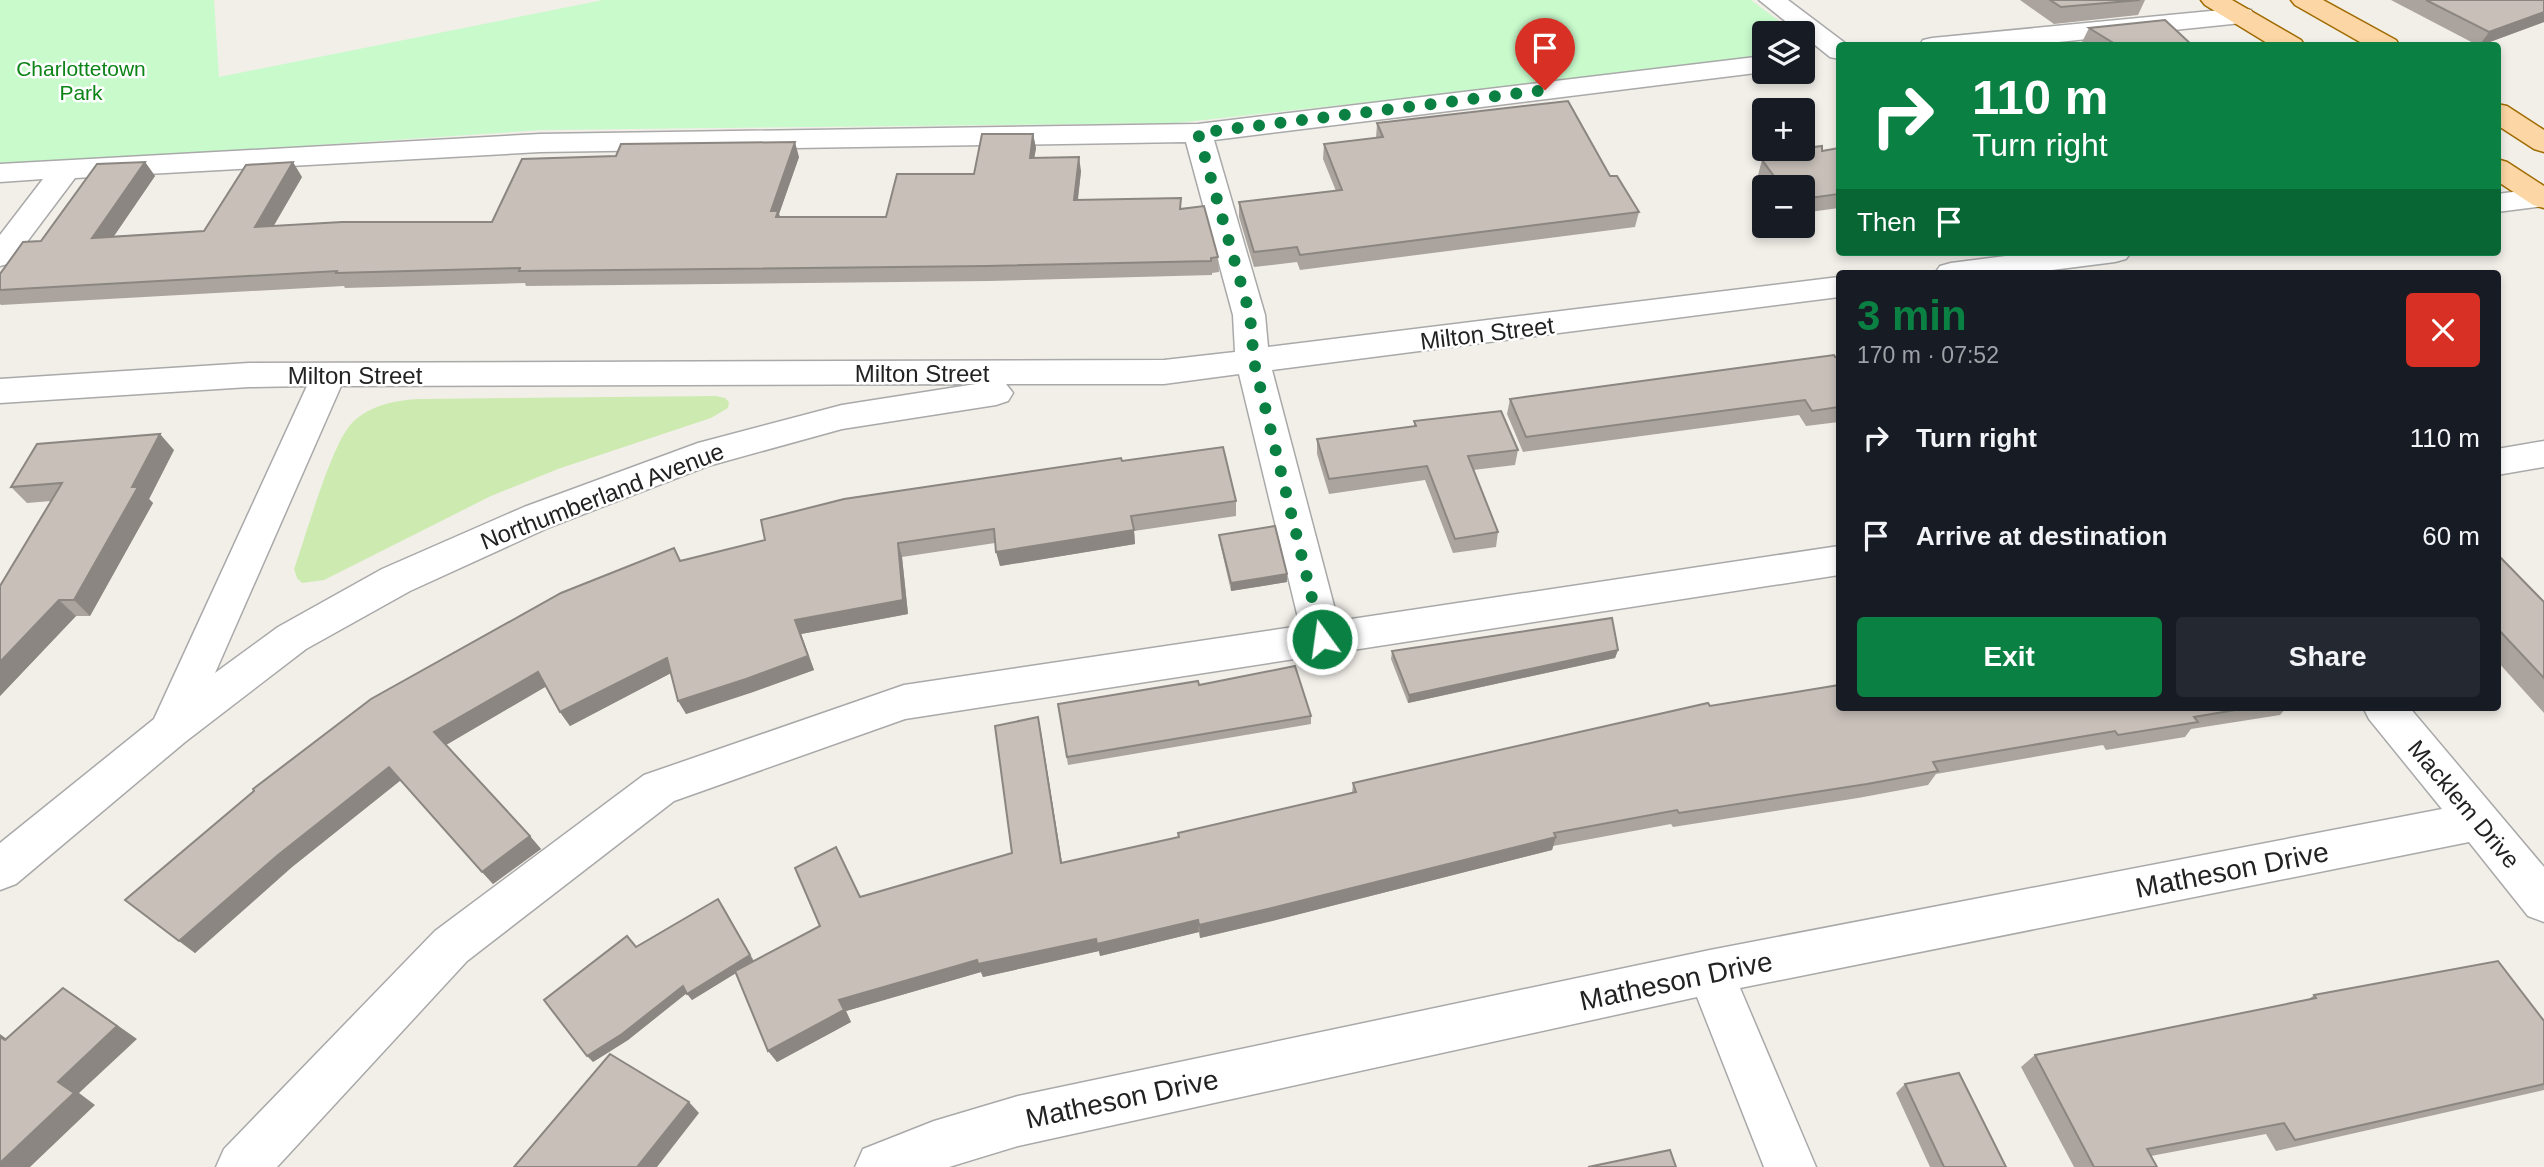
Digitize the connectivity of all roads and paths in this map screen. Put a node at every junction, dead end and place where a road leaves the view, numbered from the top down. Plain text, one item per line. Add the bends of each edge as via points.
1 (1772, 0) edge
2 (2214, 0) edge
3 (2304, 0) edge
4 (2242, 16) junction
5 (1972, 42) edge
6 (2285, 42) edge
7 (2380, 42) edge
8 (1836, 51) edge
9 (1836, 53) edge
10 (1815, 57) edge
11 (1752, 65) edge
12 (2501, 115) edge
13 (1198, 133) junction
14 (2544, 143) edge
15 (66, 169) junction
16 (2501, 171) edge
17 (0, 173) edge
18 (2543, 198) edge
19 (2501, 203) edge
20 (0, 256) edge
21 (2094, 256) edge
22 (2024, 269) edge
23 (2006, 270) edge
24 (1836, 287) edge
25 (1254, 362) junction
26 (1164, 372) junction
27 (328, 374) junction
28 (0, 391) edge
29 (2543, 456) edge
30 (2501, 461) edge
31 (1836, 561) edge
32 (1322, 639) junction
33 (2387, 711) edge
34 (170, 730) junction
35 (2478, 821) junction
36 (0, 870) edge
37 (2544, 901) edge
38 (1710, 972) junction
39 (242, 1167) edge
40 (881, 1167) edge
41 (1790, 1167) edge

1 - 8 street
2 - 4 main road
3 - 7 main road
4 - 5 street
4 - 6 main road
9 - 10 street
11 - 13 street
12 - 14 main road
13 - 15 street via 540,143
13 - 25 street via 1250,315
15 - 17 street
15 - 20 street
16 - 18 main road
18 - 19 street
21 - 22 street
22 - 23 street
24 - 25 street, Milton Street
25 - 26 street, Milton Street
25 - 32 street
26 - 27 street, Milton Street
26 - 34 street, Northumberland Avenue via 856,414 698,456 537,517 396,580 292,638
27 - 28 street, Milton Street
27 - 34 street, Northumberland Avenue
29 - 30 street
31 - 32 street
32 - 39 street via 904,702 659,788 451,946
33 - 35 street, Macklem Drive
34 - 36 street, Northumberland Avenue
35 - 37 street, Macklem Drive
35 - 38 street, Matheson Drive
38 - 40 street, Matheson Drive via 1018,1121
38 - 41 street

